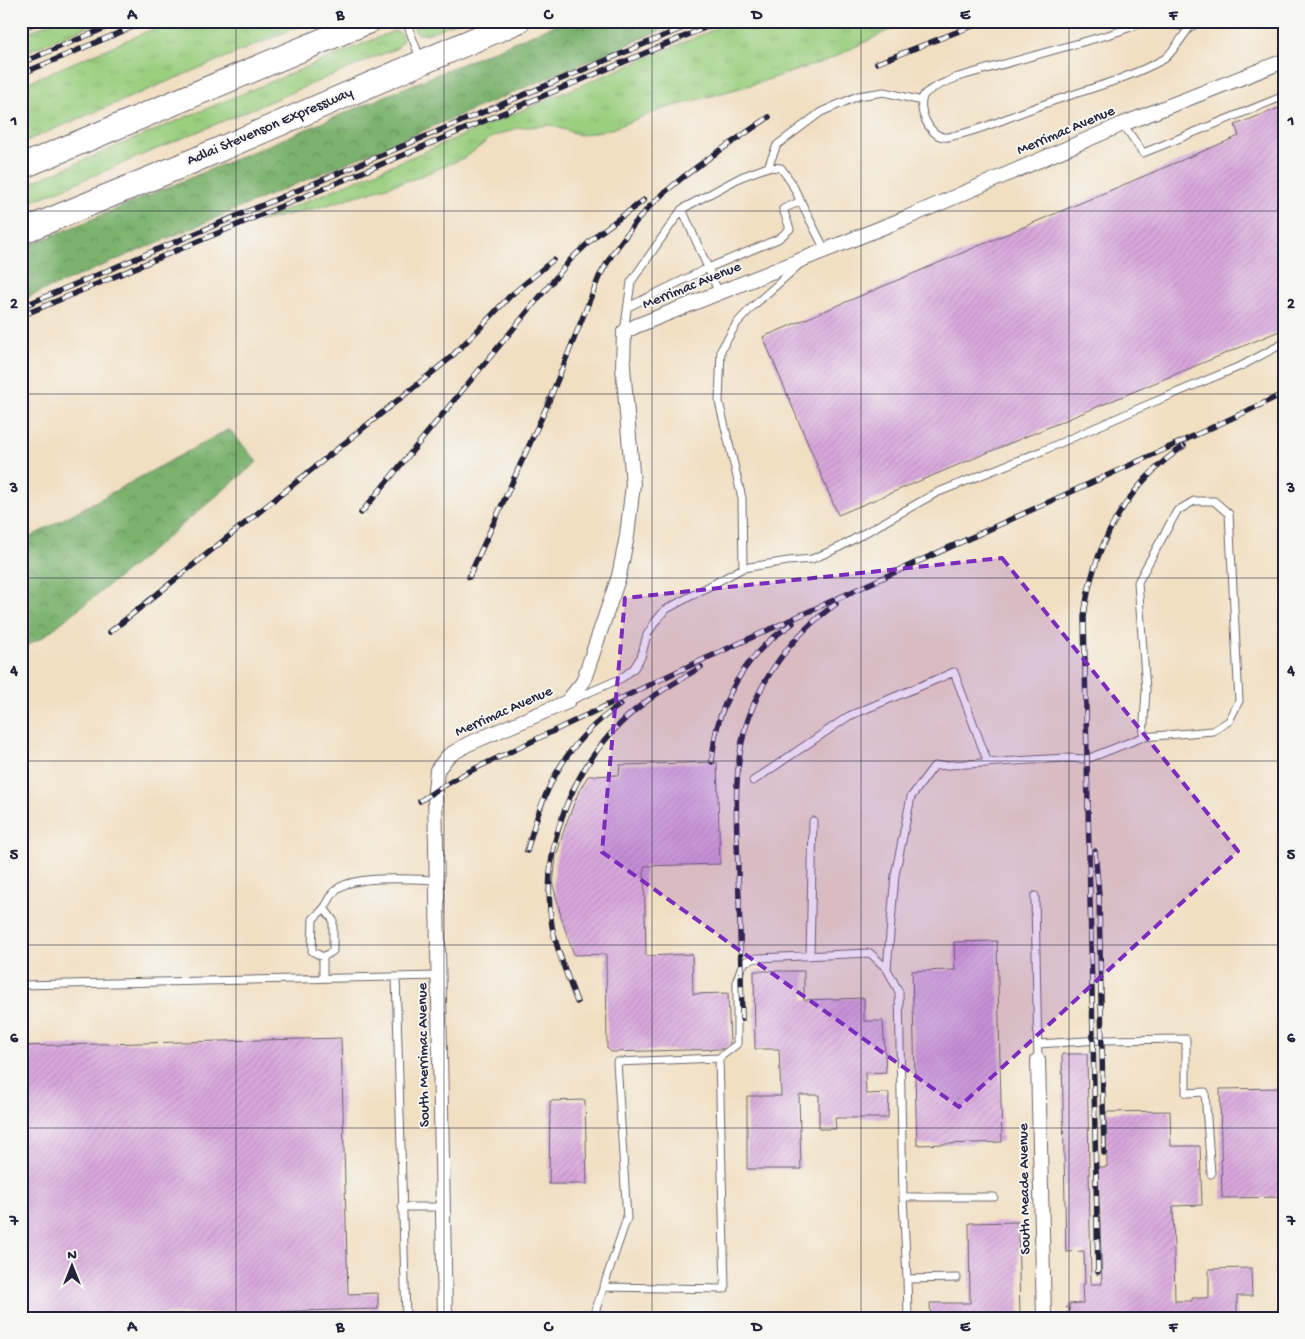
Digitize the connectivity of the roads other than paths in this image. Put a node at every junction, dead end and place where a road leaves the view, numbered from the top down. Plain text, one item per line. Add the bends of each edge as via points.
1 (36, 21) edge
2 (369, 21) edge
3 (406, 21) edge
4 (518, 21) edge
5 (1202, 21) edge
6 (21, 27) edge
7 (1190, 27) junction
8 (1284, 61) edge
9 (422, 62) junction
10 (1284, 96) edge
11 (922, 102) junction
12 (1123, 124) junction
13 (21, 166) edge
14 (768, 166) junction
15 (801, 201) junction
16 (682, 209) junction
17 (21, 232) edge
18 (825, 250) junction
19 (807, 258) junction
20 (708, 268) junction
21 (719, 293) junction
22 (628, 307) junction
23 (624, 332) junction
24 (1284, 344) edge
25 (743, 568) junction
26 (567, 702) junction
27 (1143, 737) junction
28 (988, 763) junction
29 (753, 781) dead end
30 (435, 791) joint
31 (813, 821) dead end
32 (437, 880) junction
33 (1036, 896) dead end
34 (324, 908) junction
35 (810, 956) junction
36 (323, 957) junction
37 (887, 969) junction
38 (439, 976) junction
39 (396, 977) junction
40 (323, 978) junction
41 (21, 985) edge
42 (1038, 1044) junction
43 (719, 1058) junction
44 (1038, 1060) joint
45 (1211, 1174) dead end
46 (903, 1197) junction
47 (994, 1197) dead end
48 (402, 1207) junction
49 (443, 1207) junction
50 (957, 1278) dead end
51 (907, 1279) junction
52 (603, 1287) junction
53 (406, 1318) edge
54 (445, 1318) edge
55 (596, 1318) edge
56 (908, 1318) edge
57 (1044, 1318) edge

1 - 6 lane
2 - 13 highway
3 - 9 lane
4 - 9 highway, Adlai Stevenson Expressway
5 - 7 lane
7 - 11 lane via 1148,21 958,77 925,94
7 - 11 lane via 1166,58 1117,80 973,132 944,138 935,134 928,127
8 - 12 street, Merrimac Avenue
9 - 17 highway, Adlai Stevenson Expressway
10 - 12 lane via 1143,153
11 - 14 lane via 884,92 858,96 821,112 777,145
12 - 18 street, Merrimac Avenue
14 - 15 lane via 780,168 792,182
14 - 16 lane
15 - 18 lane
15 - 20 lane via 783,209 790,229 778,239
16 - 20 lane
16 - 22 lane via 631,282
18 - 19 street, Merrimac Avenue
19 - 21 street, Merrimac Avenue
19 - 25 lane via 742,318 721,350 719,402 742,498
20 - 21 lane
20 - 22 lane
21 - 23 street, Merrimac Avenue
22 - 23 lane
23 - 26 street, Merrimac Avenue via 623,367 633,484 627,536 619,576 583,682
24 - 25 lane via 1243,365 936,493 838,548 812,558
25 - 26 lane via 665,610 647,635 641,657 622,678
26 - 30 street, Merrimac Avenue via 468,744 448,756 437,770
27 - 27 lane via 1213,730 1229,721 1240,701 1229,514 1214,501 1194,501 1177,511 1138,582 1146,690
27 - 28 lane via 1087,759
28 - 29 lane via 954,672 849,716
28 - 37 lane via 934,766 911,797 894,875
30 - 32 street, South Merrimac Avenue
31 - 35 lane
32 - 34 lane via 392,879 352,883 338,888
32 - 38 street, South Merrimac Avenue
33 - 42 lane
34 - 36 lane via 333,920 333,951
34 - 36 lane via 313,919 312,937 312,951
35 - 37 lane via 870,953
35 - 43 lane via 746,961 737,980 737,1044
36 - 40 lane
37 - 46 lane via 899,992
38 - 39 lane
38 - 49 street, South Merrimac Avenue
39 - 40 lane
39 - 48 lane
40 - 41 lane
42 - 44 lane
42 - 45 lane via 1186,1039 1186,1093 1206,1092
43 - 52 lane via 617,1062 627,1218
43 - 52 lane via 725,1289
44 - 57 street, South Meade Avenue
46 - 47 lane
46 - 51 lane
48 - 49 lane
48 - 53 lane
49 - 54 street, South Merrimac Avenue
50 - 51 lane
51 - 56 lane
52 - 55 lane

